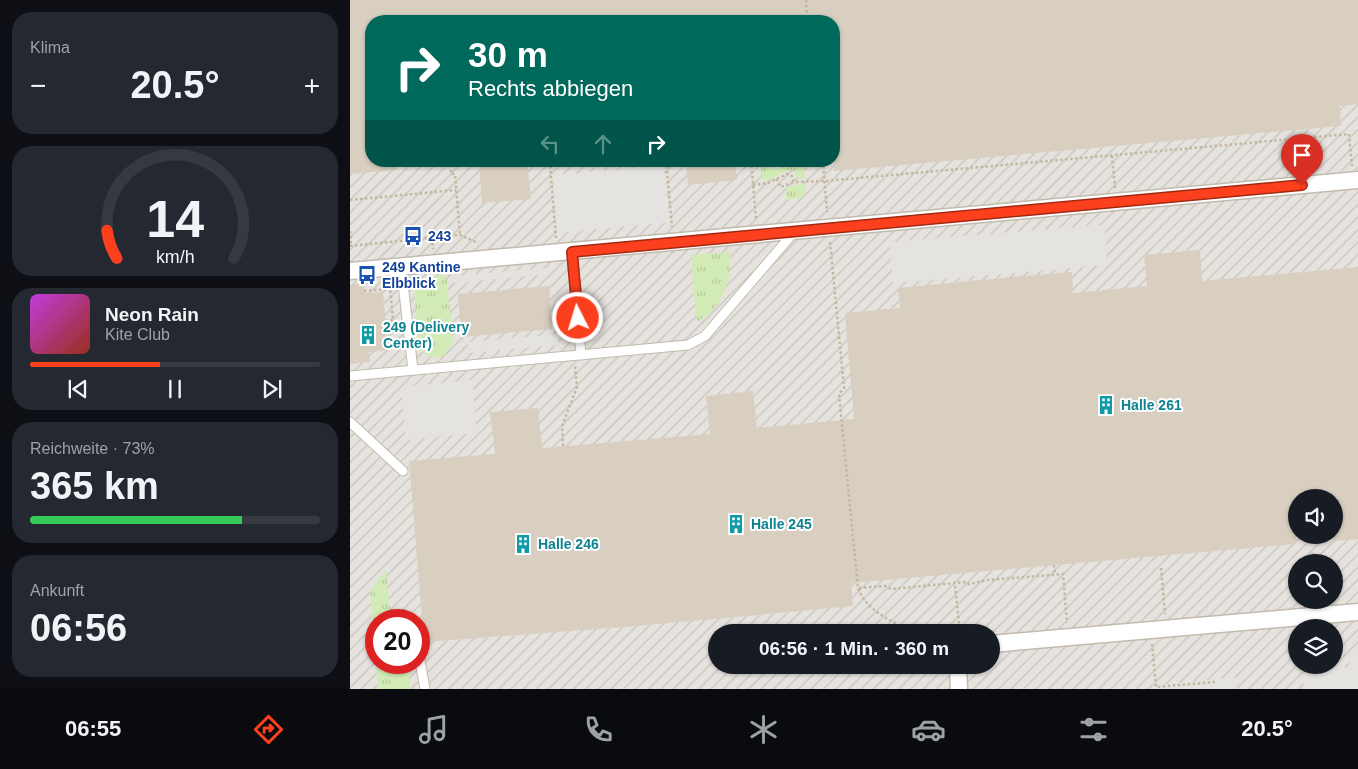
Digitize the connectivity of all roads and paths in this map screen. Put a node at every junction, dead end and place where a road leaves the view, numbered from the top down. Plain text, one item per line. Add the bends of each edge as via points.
1 (806, 0) edge
2 (807, 15) edge
3 (451, 167) edge
4 (550, 167) edge
5 (667, 167) edge
6 (752, 167) edge
7 (824, 167) edge
8 (1358, 169) edge
9 (776, 179) junction
10 (1358, 180) edge
11 (794, 182) junction
12 (825, 182) junction
13 (753, 184) junction
14 (456, 190) junction
15 (350, 200) edge
16 (756, 220) dead end
17 (672, 228) dead end
18 (829, 228) junction
19 (350, 231) edge
20 (795, 231) junction
21 (460, 235) junction
22 (556, 240) dead end
23 (350, 245) edge
24 (487, 246) dead end
25 (572, 252) junction
26 (401, 267) junction
27 (350, 271) edge
28 (390, 289) dead end
29 (364, 291) dead end
30 (581, 355) junction
31 (413, 370) junction
32 (350, 376) edge
33 (350, 422) edge
34 (403, 471) dead end
35 (1054, 565) dead end
36 (1161, 568) dead end
37 (1055, 574) junction
38 (955, 586) dead end
39 (858, 588) junction
40 (1358, 612) edge
41 (1165, 616) dead end
42 (898, 624) edge
43 (959, 624) edge
44 (1067, 625) dead end
45 (1152, 640) dead end
46 (1000, 643) edge
47 (422, 674) edge
48 (958, 674) edge
49 (1214, 682) dead end
50 (425, 689) edge
51 (959, 689) edge

1 - 2 path
3 - 14 path
4 - 22 path
5 - 17 path
6 - 13 path
7 - 12 path
8 - 12 path via 1352,170 1349,134
9 - 11 path via 781,187
9 - 11 path via 787,174
9 - 13 path
10 - 18 street
11 - 12 path
12 - 18 path
13 - 16 path
14 - 15 path
14 - 21 path
18 - 20 street
18 - 39 path via 844,388 839,394
19 - 23 path
20 - 25 street
20 - 30 lane via 705,336 688,345
21 - 23 path
21 - 24 path
25 - 26 street
25 - 30 lane
26 - 27 street
26 - 31 lane
28 - 29 path
30 - 31 lane
31 - 32 lane
33 - 34 lane
35 - 37 path
36 - 41 path
37 - 39 path via 891,590 885,586
37 - 44 path via 1063,574
38 - 43 path
39 - 42 path via 863,601
40 - 46 street
45 - 49 path via 1156,687
47 - 50 lane
48 - 51 street

